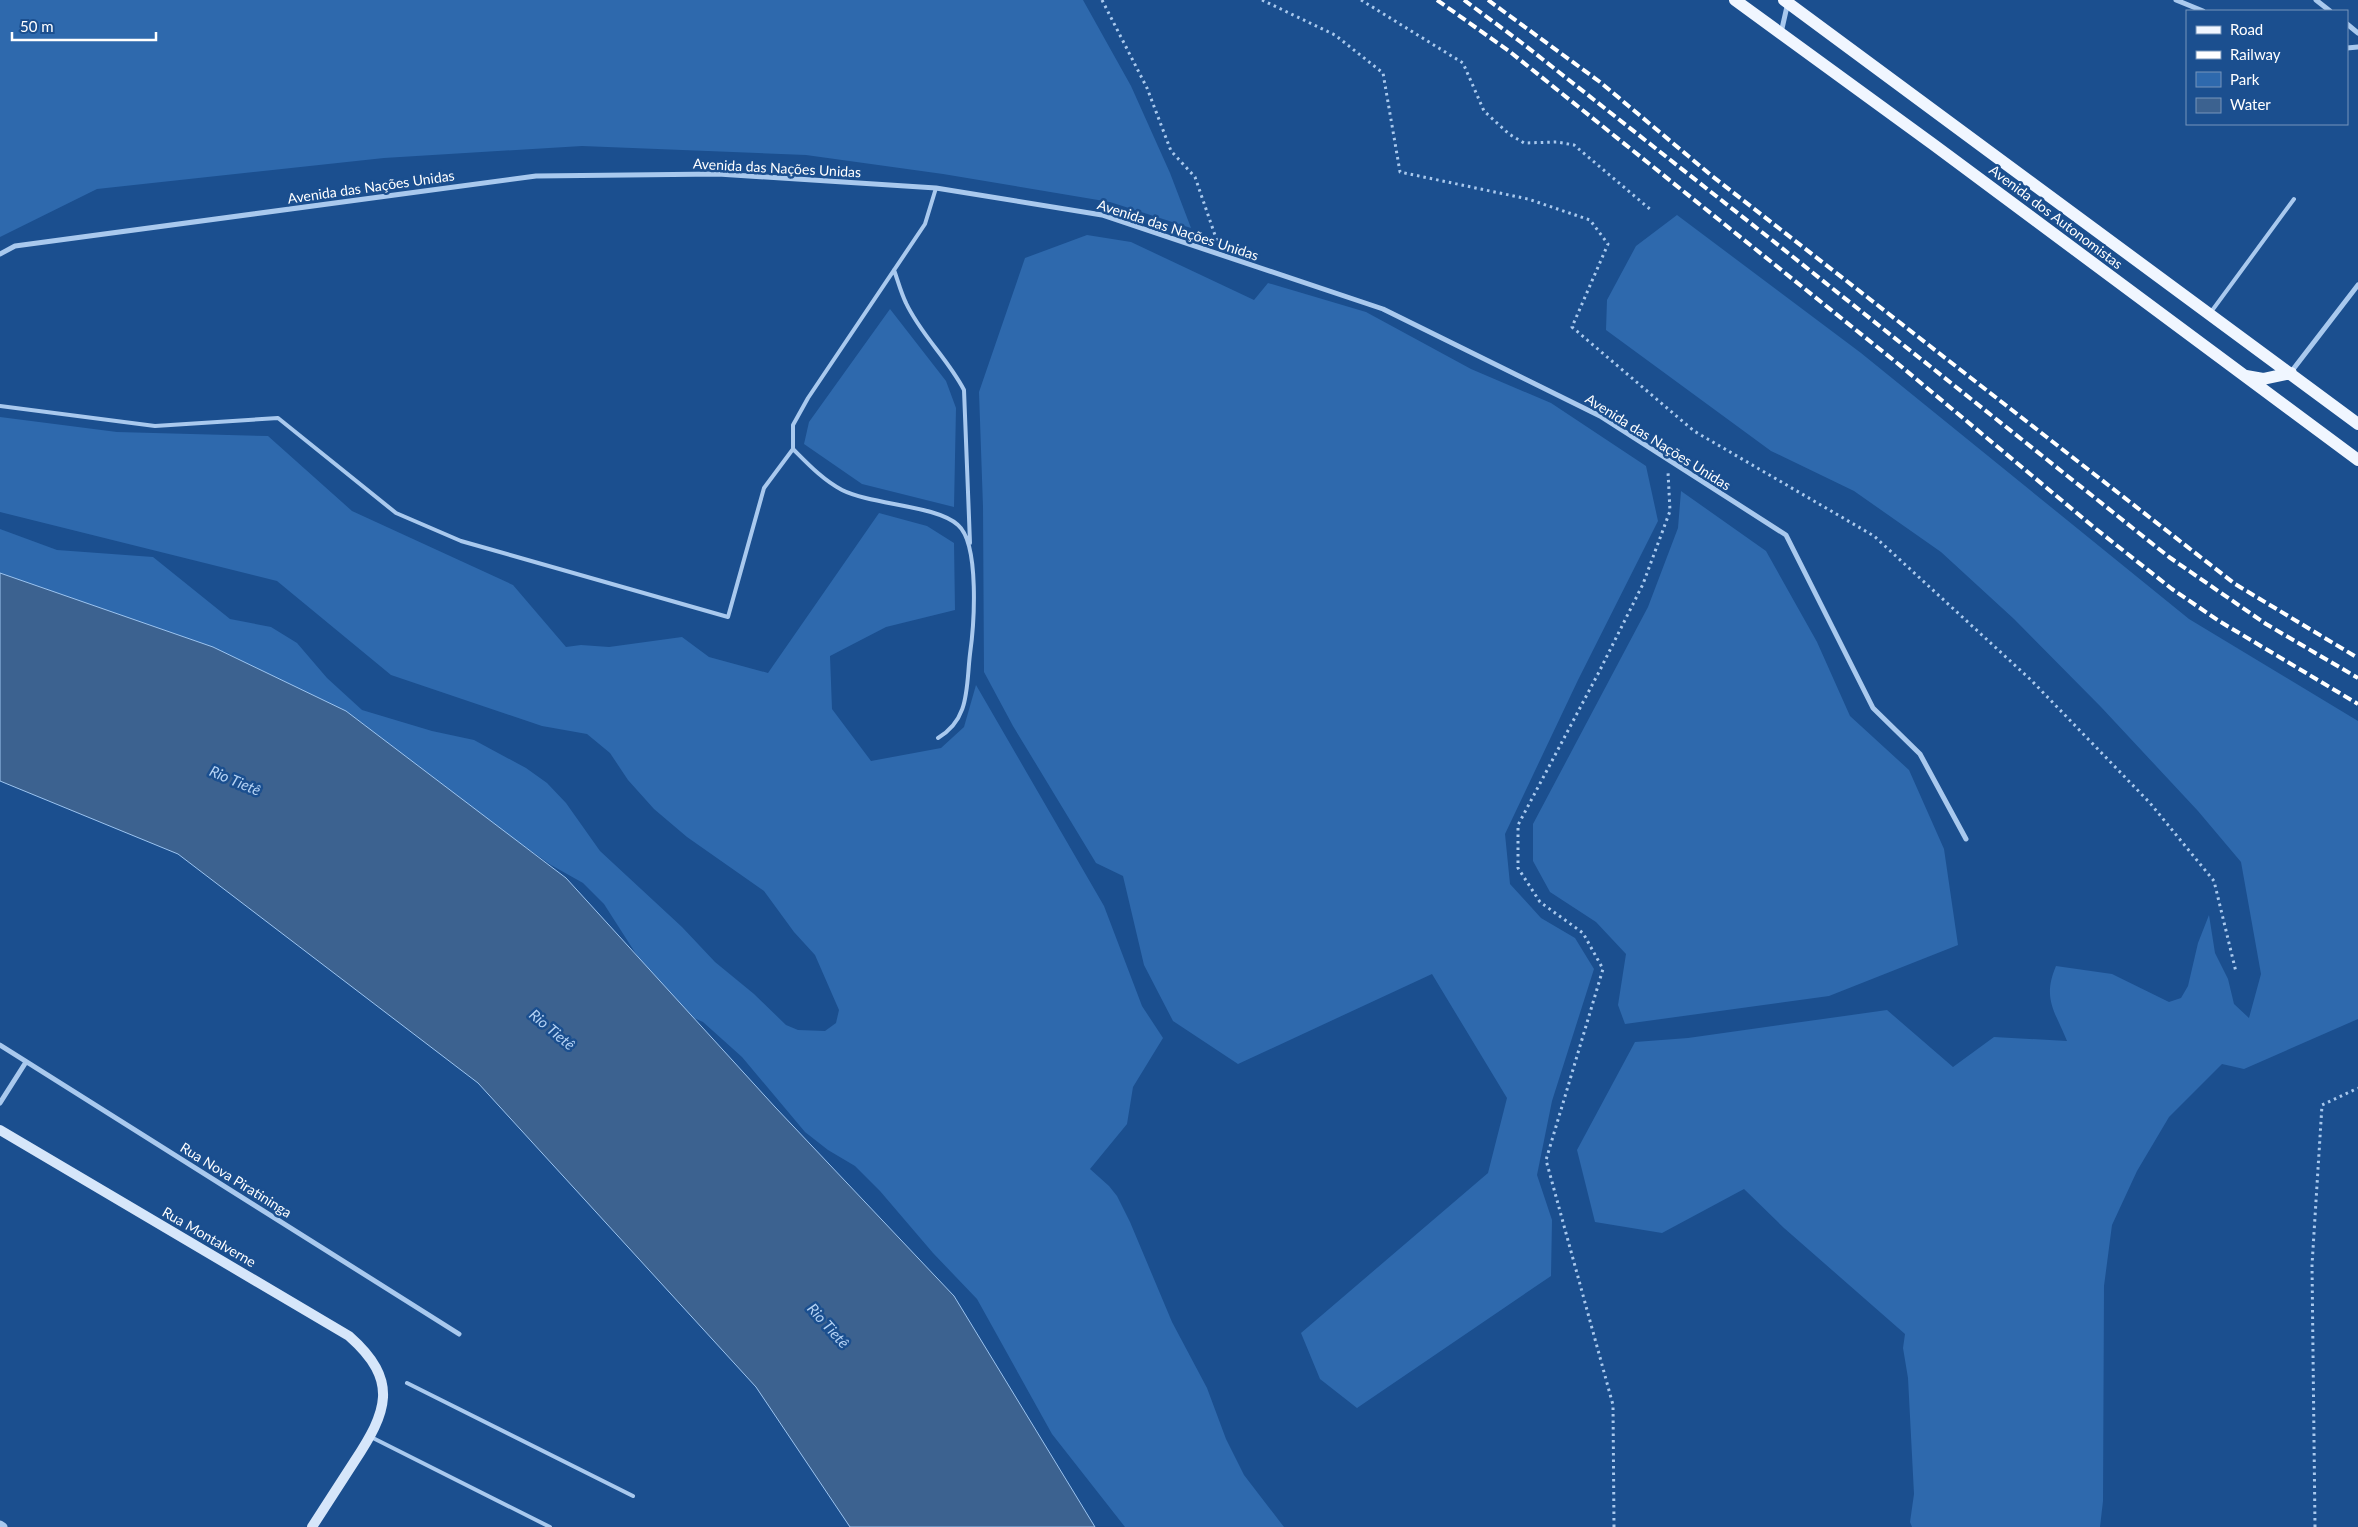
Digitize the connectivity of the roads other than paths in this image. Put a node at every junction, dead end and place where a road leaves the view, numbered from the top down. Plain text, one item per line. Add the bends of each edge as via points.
1 (1735, 0) edge
2 (2176, 0) edge
3 (2316, 0) edge
4 (1787, 1) edge
5 (2201, 10) edge
6 (2329, 10) edge
7 (2348, 25) edge
8 (2358, 33) edge
9 (1781, 34) junction
10 (936, 188) junction
11 (2294, 199) dead end
12 (0, 254) edge
13 (894, 270) junction
14 (2358, 285) edge
15 (2210, 313) junction
16 (2291, 372) junction
17 (2244, 376) junction
18 (0, 406) edge
19 (2358, 424) edge
20 (793, 449) junction
21 (2358, 460) edge
22 (970, 544) junction
23 (938, 738) dead end
24 (1966, 838) dead end
25 (0, 1045) edge
26 (26, 1062) junction
27 (0, 1103) edge
28 (0, 1130) edge
29 (459, 1334) dead end
30 (407, 1383) dead end
31 (370, 1437) junction
32 (633, 1496) dead end
33 (312, 1527) edge
34 (550, 1527) edge

1 - 9 main road, Avenida dos Autonomistas
2 - 5 street
3 - 6 street
4 - 9 street
4 - 15 main road, Avenida dos Autonomistas
7 - 8 street
9 - 17 main road, Avenida dos Autonomistas
10 - 12 street, Avenida das Nações Unidas via 718,174 536,176 15,246
10 - 13 lane via 925,224
10 - 24 street, Avenida das Nações Unidas via 1102,215 1382,309 1600,416 1786,535 1873,708 1920,754
11 - 15 lane
13 - 20 lane via 793,425
13 - 22 lane via 905,303 964,390
14 - 16 street
15 - 16 main road, Avenida dos Autonomistas
16 - 17 main road via 2263,379
16 - 19 main road, Avenida dos Autonomistas
17 - 21 main road, Avenida dos Autonomistas
18 - 20 lane via 156,426 278,418 396,513 461,541 728,617 764,488
20 - 22 lane via 815,471 843,490 943,516 959,525
22 - 23 lane via 973,632 963,705 960,718 952,729
25 - 26 street, Rua Nova Piratininga
26 - 27 street
26 - 29 street, Rua Nova Piratininga
28 - 31 main road, Rua Montalverne via 349,1336 367,1352 376,1367 382,1388 382,1405
30 - 32 lane
31 - 33 main road
31 - 34 lane

